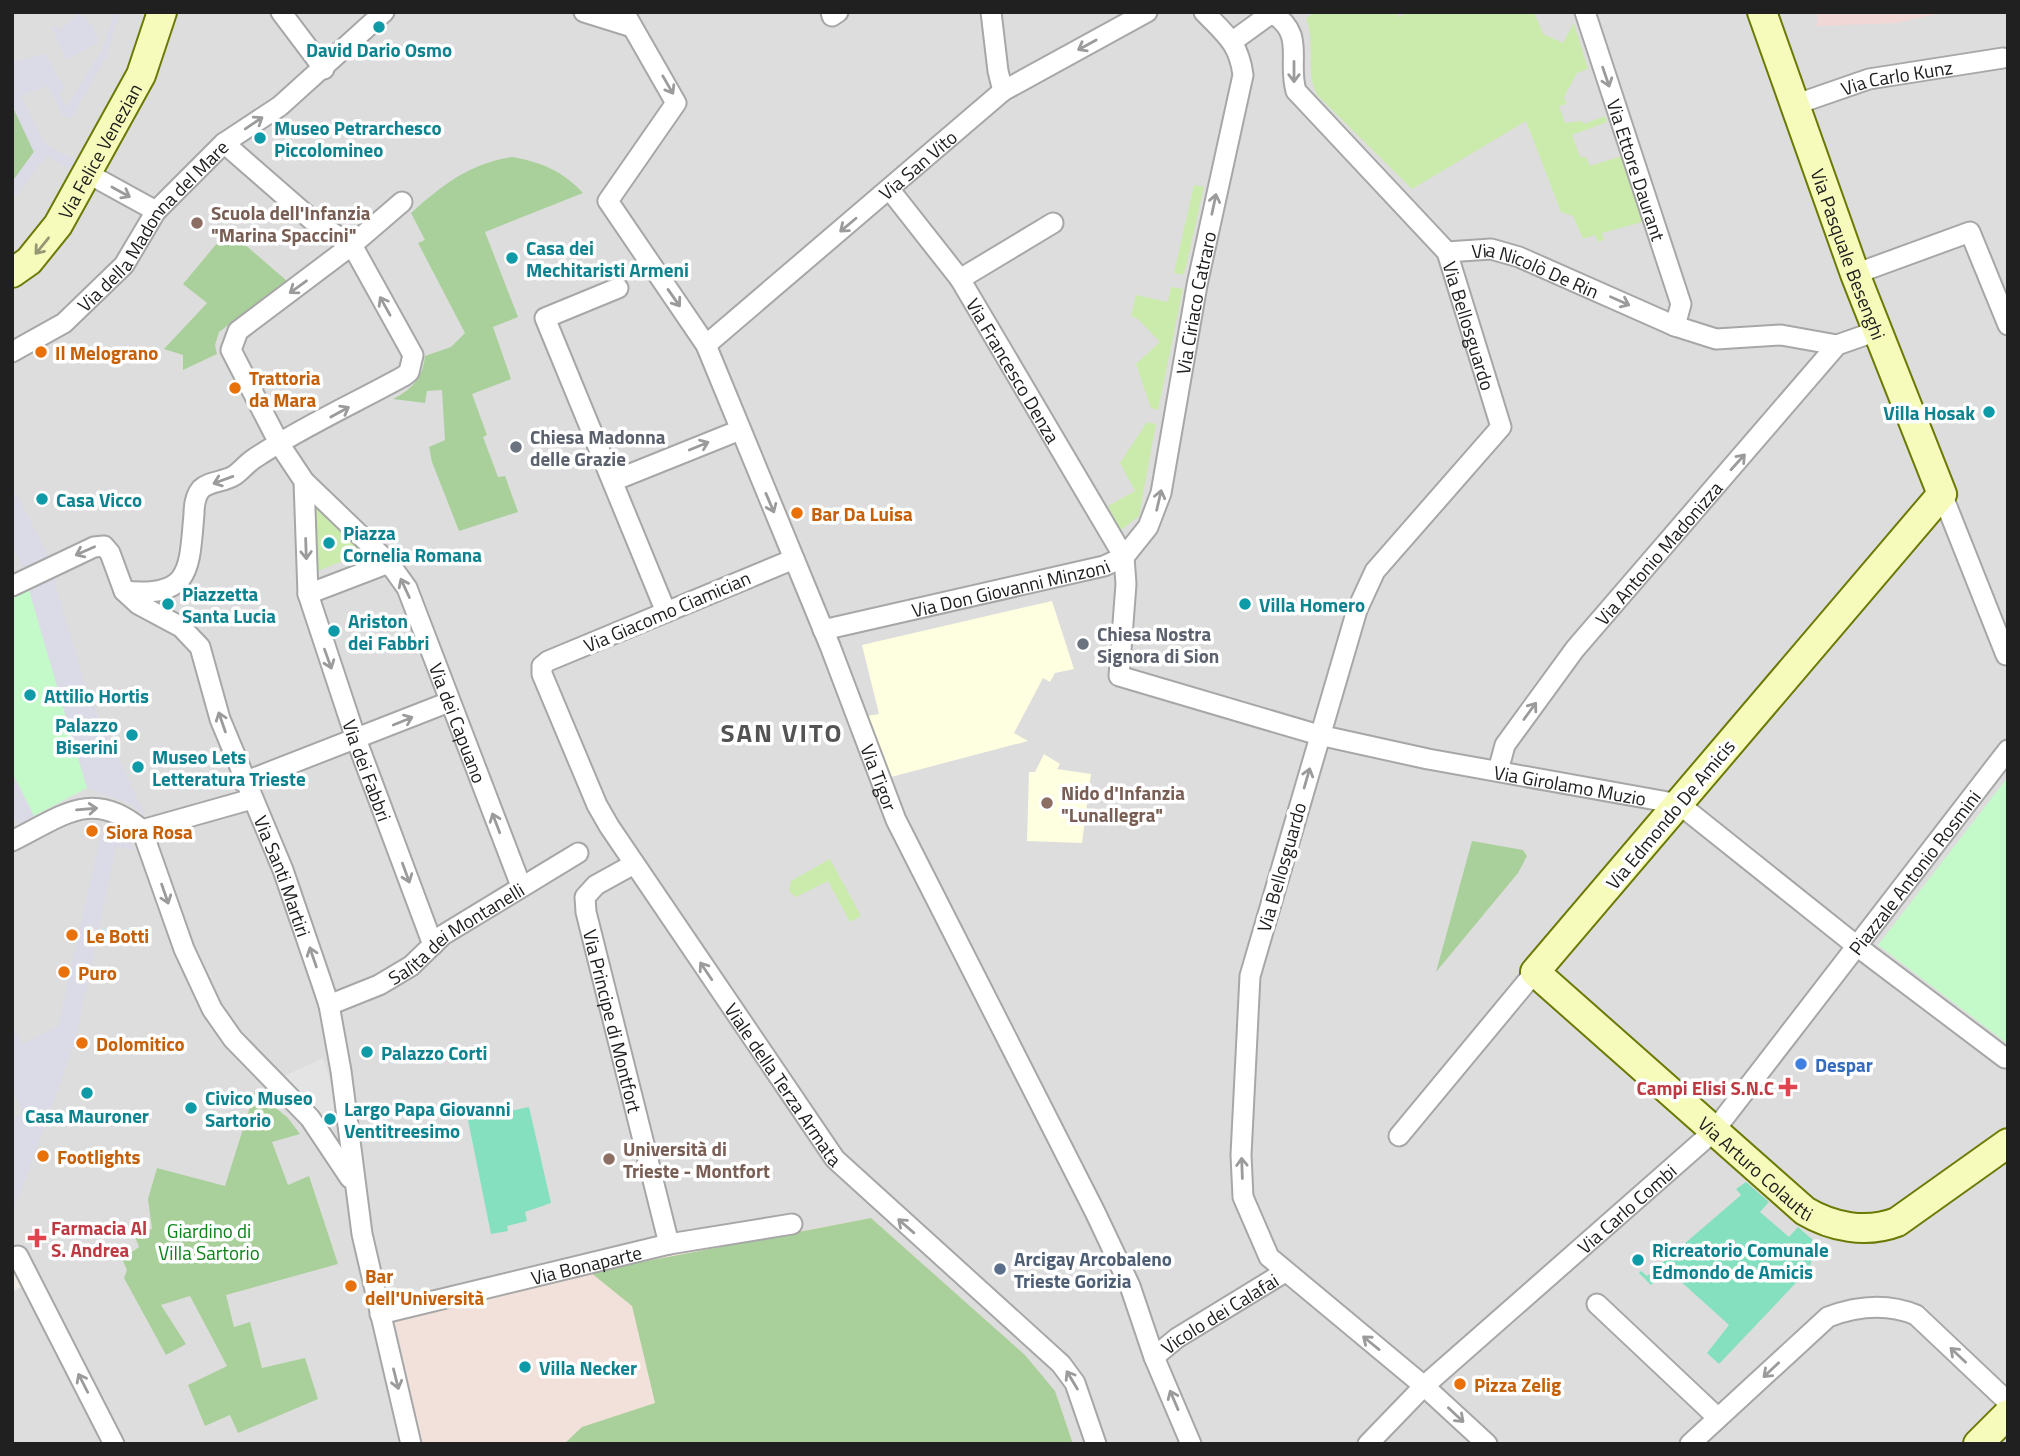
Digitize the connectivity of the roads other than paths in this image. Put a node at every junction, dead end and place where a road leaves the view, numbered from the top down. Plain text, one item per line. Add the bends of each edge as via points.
1 (162, 12) edge
2 (281, 12) edge
3 (384, 12) edge
4 (584, 12) edge
5 (831, 12) edge
6 (838, 12) edge
7 (991, 12) edge
8 (1147, 12) edge
9 (1204, 12) edge
10 (1585, 12) edge
11 (1762, 12) edge
12 (1272, 13) edge
13 (628, 20) edge
14 (1233, 41) junction
15 (2003, 58) dead end
16 (324, 69) junction
17 (1003, 91) junction
18 (1794, 105) junction
19 (224, 144) junction
20 (87, 173) junction
21 (890, 190) junction
22 (402, 202) dead end
23 (156, 211) junction
24 (1053, 223) dead end
25 (352, 245) junction
26 (1447, 251) junction
27 (12, 273) edge
28 (1855, 274) junction
29 (960, 279) junction
30 (618, 288) dead end
31 (2008, 325) edge
32 (1675, 326) junction
33 (1877, 331) junction
34 (706, 345) junction
35 (1837, 345) junction
36 (12, 352) edge
37 (740, 430) junction
38 (280, 444) junction
39 (304, 481) junction
40 (613, 481) junction
41 (1942, 494) junction
42 (1124, 557) junction
43 (794, 559) junction
44 (388, 563) junction
45 (12, 586) edge
46 (124, 591) junction
47 (308, 594) junction
48 (666, 612) junction
49 (823, 631) junction
50 (2006, 655) edge
51 (542, 666) joint
52 (449, 702) junction
53 (1319, 734) junction
54 (356, 739) junction
55 (2008, 750) edge
56 (1498, 771) junction
57 (248, 791) junction
58 (1679, 804) junction
59 (142, 830) junction
60 (12, 841) edge
61 (578, 853) dead end
62 (634, 864) junction
63 (521, 886) junction
64 (433, 945) junction
65 (1858, 947) junction
66 (1535, 972) junction
67 (329, 1004) junction
68 (2005, 1058) dead end
69 (1714, 1131) junction
70 (1399, 1136) dead end
71 (2008, 1143) edge
72 (353, 1184) junction
73 (792, 1224) dead end
74 (669, 1244) junction
75 (14, 1253) edge
76 (1285, 1272) junction
77 (1597, 1304) dead end
78 (380, 1314) junction
79 (1154, 1357) junction
80 (1424, 1386) junction
81 (2008, 1402) edge
82 (2008, 1414) edge
83 (1718, 1418) junction
84 (114, 1444) edge
85 (411, 1444) edge
86 (1096, 1444) edge
87 (1191, 1444) edge
88 (1368, 1444) edge
89 (1487, 1444) edge
90 (1690, 1444) edge
91 (1978, 1444) edge

1 - 20 street, Via Felice Venezian via 141,75
2 - 16 street
3 - 16 street, Via della Madonna del Mare
4 - 13 street
5 - 6 street via 832,16
7 - 17 street
8 -> 17 street, Via San Vito
9 - 14 street
10 -> 32 street, Via Ettore Daurant via 1681,304
11 - 18 street, Via Pasquale Besenghi
12 - 14 street
12 -> 26 street, Via Nicolò De Rin via 1291,30 1296,92
13 -> 34 street, Via Tigor via 676,103 608,201
42 -> 14 street, Via Ciriaco Catraro via 1148,527 1161,493 1197,285 1242,75 1241,54
15 - 18 street, Via Carlo Kunz via 1868,79
19 -> 16 street, Via della Madonna del Mare
17 - 21 street, Via San Vito
18 - 28 street, Via Pasquale Besenghi
19 - 23 street, Via della Madonna del Mare
19 - 25 street via 313,220
20 -> 23 street
20 -> 27 street, Via Felice Venezian via 58,225 29,261
21 - 29 street, Via Francesco Denza
21 -> 34 street, Via San Vito
22 - 25 street
23 - 36 street, Via della Madonna del Mare via 124,265 64,323
24 - 29 street
25 -> 38 street via 238,331 231,343 234,360
38 -> 25 street via 413,367 412,355
26 -> 32 street, Via Nicolò De Rin via 1491,249 1519,257
26 - 53 street, Via Bellosguardo via 1501,427 1375,571 1355,615
28 - 31 street via 1970,232
28 - 33 street, Via Pasquale Besenghi
29 - 42 street, Via Francesco Denza
30 - 40 street via 545,318
32 - 35 street, Via Nicolò De Rin via 1716,339 1781,335
33 - 35 street, Via Nicolò De Rin
33 - 41 street, Via Pasquale Besenghi
34 - 37 street, Via Tigor
56 -> 35 street, Via Antonio Madonizza via 1505,745 1574,649
40 -> 37 street
37 -> 43 street, Via Tigor
38 - 39 street
38 -> 46 street via 233,477 198,492 190,557 181,581 145,592
39 - 44 street
39 -> 47 street
40 - 48 street
41 - 50 street
41 - 58 street, Via Edmondo De Amicis
42 - 49 street, Via Don Giovanni Minzoni via 1104,566
42 - 53 street, Via Don Giovanni Minzoni via 1119,676
43 - 48 street, Via Giacomo Ciamician
43 - 49 street, Via Tigor
44 - 47 street
52 -> 44 street, Via dei Capuano via 407,588
46 -> 45 street via 104,545
57 -> 46 street, Via Santi Martiri via 220,719 200,647 181,627 138,604
47 -> 54 street, Via dei Fabbri
48 - 51 street, Via Giacomo Ciamician
49 - 79 street, Via Tigor via 896,820 1095,1212 1130,1286
51 - 62 street, Viale della Terza Armata via 597,805
54 -> 52 street
63 -> 52 street, Via dei Capuano
53 - 56 street, Via Girolamo Muzio
76 -> 53 street, Via Bellosguardo via 1269,1257 1243,1196 1247,1001 1250,976
54 - 57 street
54 -> 64 street, Via dei Fabbri
55 - 65 street, Piazzale Antonio Rosmini
56 - 58 street, Via Girolamo Muzio
57 - 59 street
67 -> 57 street, Via Santi Martiri via 283,870
58 - 65 street, Via Girolamo Muzio
58 - 66 street, Via Edmondo De Amicis
60 -> 59 street via 64,814 90,807 115,811
59 -> 72 street via 184,949 212,1009 233,1039 310,1118
61 - 63 street, Salita dei Montanelli
62 - 74 street, Via Principe di Montfort via 596,885 586,897 586,912
86 -> 62 street, Viale della Terza Armata via 1075,1383 1060,1364 835,1159
63 - 64 street, Salita dei Montanelli via 443,934
64 - 67 street, Salita dei Montanelli via 411,966 379,985
65 - 68 street, Piazzale Antonio Rosmini
65 - 69 street, Via Carlo Combi
66 - 69 street, Via Arturo Colautti
66 - 70 street, Via Edmondo De Amicis
67 - 72 street, Via Santi Martiri
69 - 71 street, Via Arturo Colautti via 1805,1211 1841,1226 1863,1228 1897,1222
69 - 80 street, Via Carlo Combi
72 - 78 street
73 - 74 street, Via Bonaparte
74 - 78 street, Via Bonaparte
84 -> 75 street
76 - 79 street, Vicolo dei Calafai
80 -> 76 street, Via Bellosguardo
77 - 83 street
78 -> 85 street
87 -> 79 street, Via Tigor
80 - 88 street, Via Carlo Combi
80 -> 89 street, Via Bellosguardo
81 -> 83 street via 1916,1315 1898,1307 1874,1307 1828,1317
82 - 91 street
83 - 90 street

